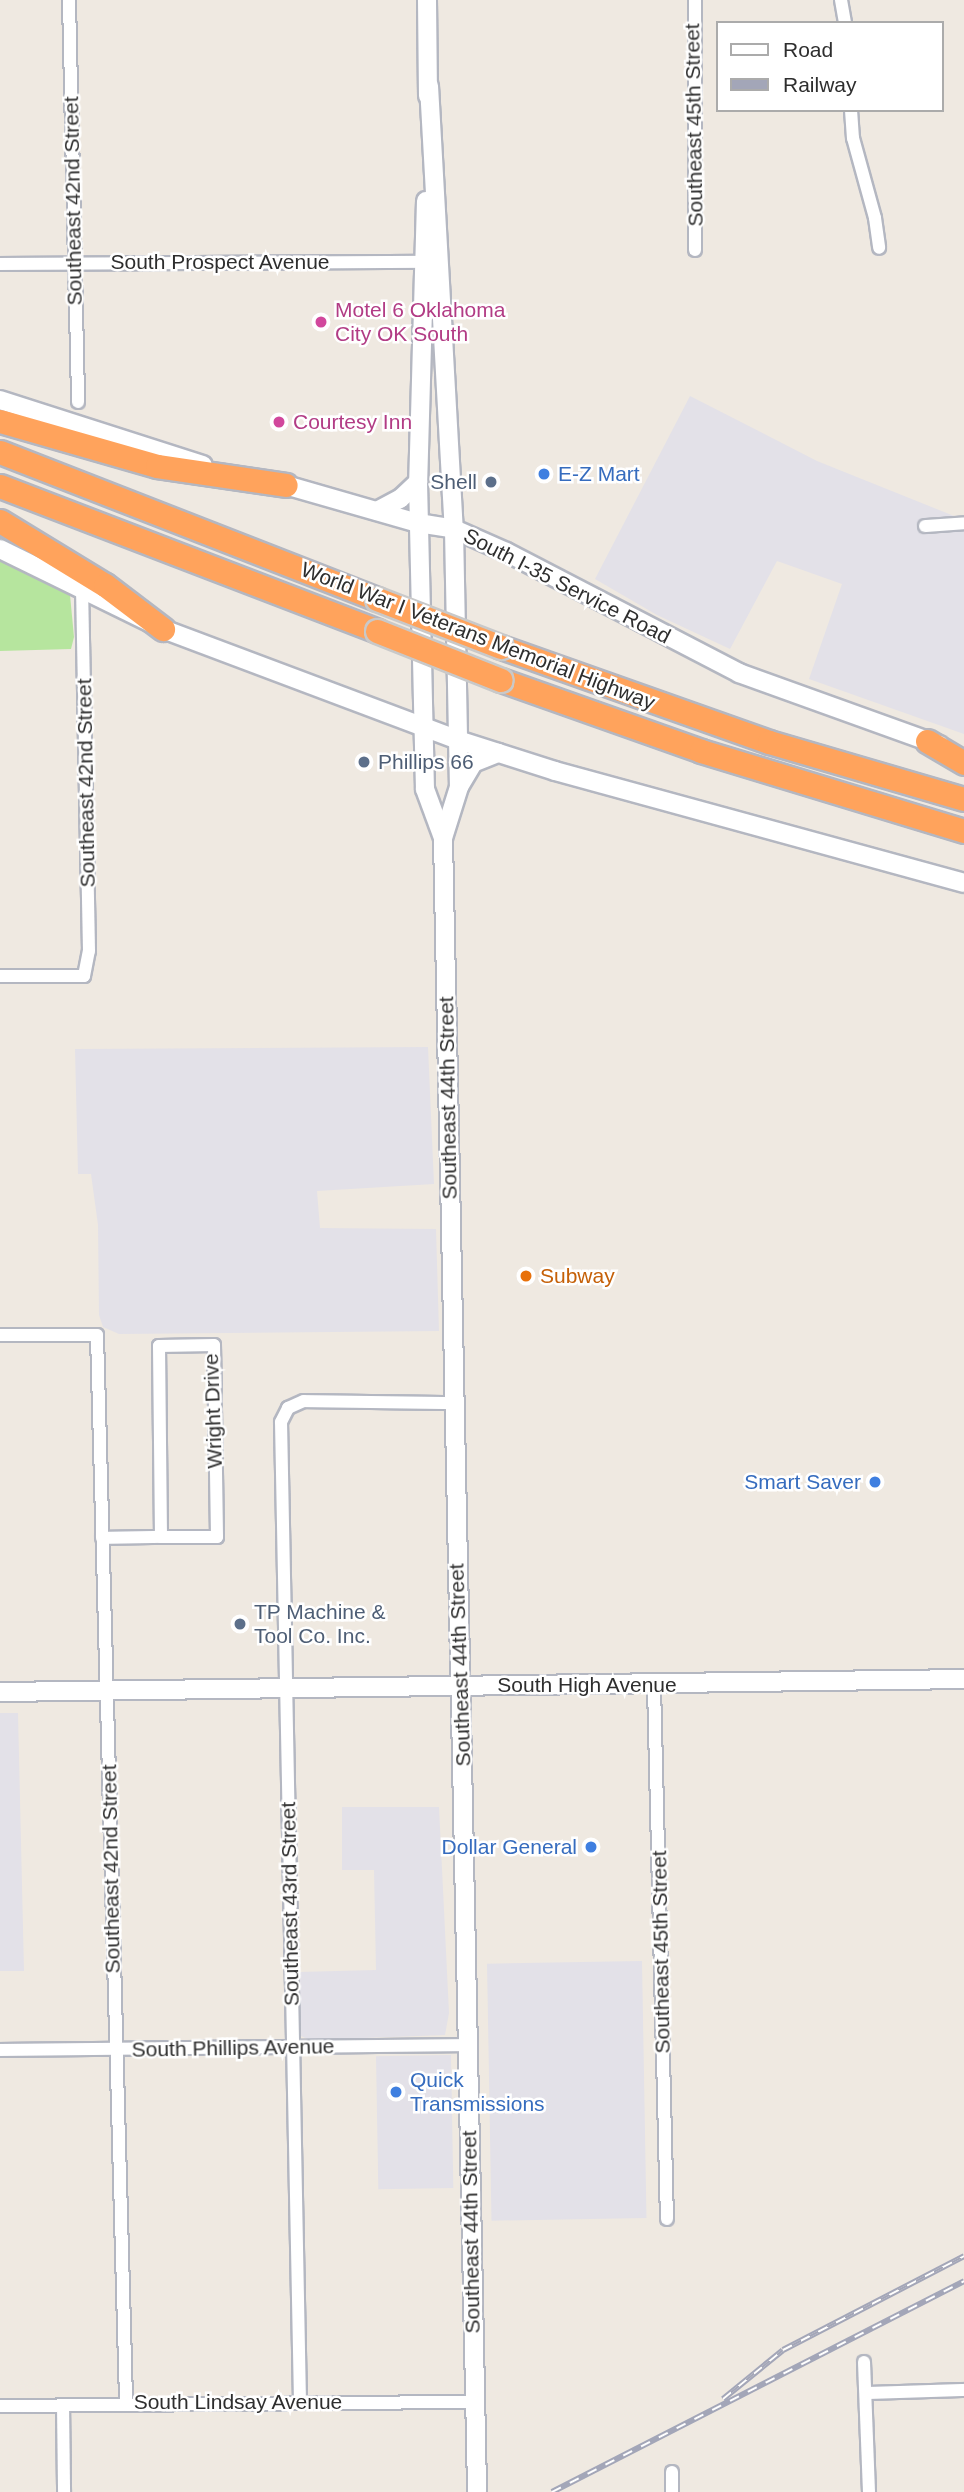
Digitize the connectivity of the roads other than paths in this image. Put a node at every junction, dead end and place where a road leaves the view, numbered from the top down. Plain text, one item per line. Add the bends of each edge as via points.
1 (69, 0) edge
2 (427, 0) edge
3 (695, 0) edge
4 (841, 0) edge
5 (845, 21) edge
6 (851, 112) edge
7 (878, 248) dead end
8 (695, 250) dead end
9 (75, 262) junction
10 (432, 262) junction
11 (0, 264) edge
12 (0, 400) edge
13 (78, 402) dead end
14 (0, 421) edge
15 (0, 452) edge
16 (418, 482) junction
17 (286, 485) junction
18 (0, 486) edge
19 (377, 511) junction
20 (0, 521) edge
21 (418, 523) junction
22 (964, 523) edge
23 (925, 526) dead end
24 (454, 529) junction
25 (0, 549) edge
26 (82, 590) junction
27 (163, 629) junction
28 (424, 728) junction
29 (458, 740) junction
30 (927, 741) junction
31 (964, 752) edge
32 (498, 753) junction
33 (964, 763) edge
34 (459, 787) junction
35 (964, 799) edge
36 (964, 831) edge
37 (443, 838) junction
38 (964, 883) edge
39 (0, 976) edge
40 (0, 1335) edge
41 (455, 1404) junction
42 (161, 1537) junction
43 (102, 1538) junction
44 (964, 1679) edge
45 (654, 1685) junction
46 (461, 1687) junction
47 (284, 1689) junction
48 (106, 1691) junction
49 (0, 1692) edge
50 (467, 2045) junction
51 (293, 2048) junction
52 (115, 2049) junction
53 (0, 2050) edge
54 (667, 2219) dead end
55 (864, 2362) dead end
56 (964, 2390) edge
57 (866, 2392) junction
58 (300, 2402) junction
59 (475, 2402) junction
60 (125, 2403) junction
61 (63, 2405) junction
62 (0, 2406) edge
63 (672, 2472) dead end
64 (64, 2492) edge
65 (477, 2492) edge
66 (672, 2492) edge
67 (869, 2492) edge

1 - 9 street, Southeast 42nd Street
2 - 10 main road, Southeast 44th Street
3 - 8 street, Southeast 45th Street
4 - 5 street
6 - 7 street
9 - 10 street, South Prospect Avenue
9 - 11 street, South Prospect Avenue
9 - 13 street, Southeast 42nd Street
10 - 16 main road, Southeast 44th Street
10 - 24 main road, Southeast 44th Street
12 - 17 main road, South I-35 Service Road via 203,465
14 - 17 highway via 157,467
15 - 35 highway, World War I Veterans Memorial Highway, bridge via 501,647 769,742
16 - 19 main road
16 - 21 main road, Southeast 44th Street
17 - 19 main road, South I-35 Service Road
18 - 36 highway, World War I Veterans Memorial Highway, bridge via 501,680 701,751
19 - 21 main road, South I-35 Service Road
20 - 27 highway via 105,585
21 - 24 main road, South I-35 Service Road
21 - 28 main road, Southeast 44th Street
22 - 23 street
24 - 29 main road, Southeast 44th Street
24 - 30 main road, South I-35 Service Road via 739,673
25 - 26 main road
26 - 27 main road
26 - 39 street, Southeast 42nd Street via 89,951 84,976
27 - 28 main road
28 - 29 main road
28 - 37 main road, Southeast 44th Street via 425,789
29 - 32 main road
29 - 34 main road, Southeast 44th Street
30 - 31 main road, South I-35 Service Road
30 - 33 highway
32 - 34 main road via 473,763
32 - 38 main road
34 - 37 main road, Southeast 44th Street
37 - 41 main road, Southeast 44th Street
40 - 43 street, Southeast 42nd Street via 97,1335
41 - 46 main road, Southeast 44th Street
41 - 47 street, Southeast 43rd Street via 323,1399 288,1408 281,1422 280,1450
42 - 42 street, Wright Drive via 217,1537 214,1345 159,1346
42 - 43 street, Wright Drive
43 - 48 street, Southeast 42nd Street
44 - 45 main road, South High Avenue
45 - 46 main road, South High Avenue
45 - 54 street, Southeast 45th Street
46 - 47 main road, South High Avenue
46 - 50 main road, Southeast 44th Street
47 - 48 main road, South High Avenue
47 - 51 street, Southeast 43rd Street
48 - 49 main road, South High Avenue
48 - 52 street, Southeast 42nd Street
50 - 51 street, South Phillips Avenue
50 - 59 main road, Southeast 44th Street
51 - 52 street, South Phillips Avenue
51 - 58 street, Southeast 43rd Street
52 - 53 street, South Phillips Avenue
52 - 60 street, Southeast 42nd Street
55 - 57 street
56 - 57 street
57 - 67 street
58 - 59 street, South Lindsay Avenue
58 - 60 street, South Lindsay Avenue
59 - 65 main road, Southeast 44th Street
60 - 61 street, South Lindsay Avenue
61 - 62 street, South Lindsay Avenue
61 - 64 street
63 - 66 street

